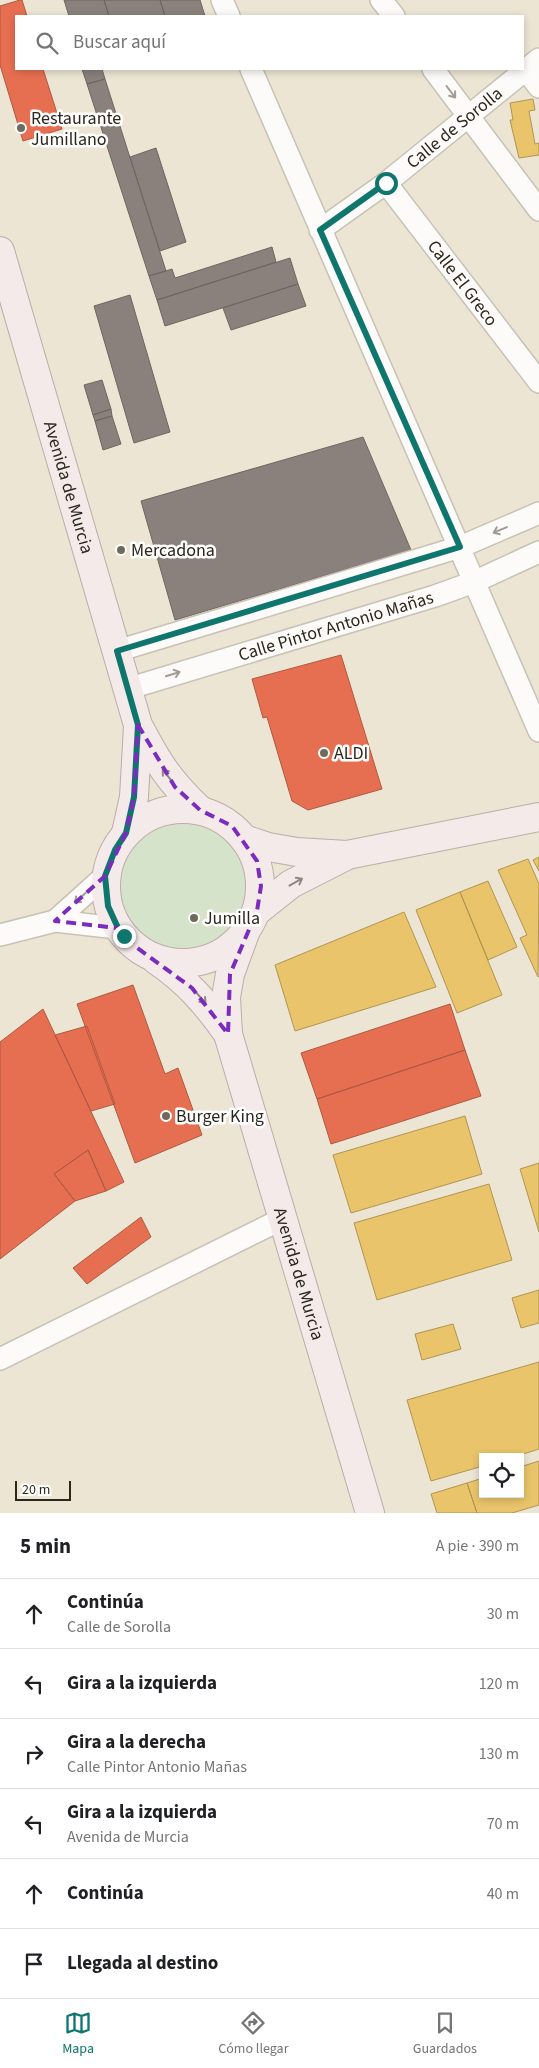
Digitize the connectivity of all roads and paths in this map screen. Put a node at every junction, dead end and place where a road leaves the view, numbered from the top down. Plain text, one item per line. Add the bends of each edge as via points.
1 (222, 0) edge
2 (381, 0) edge
3 (229, 15) edge
4 (393, 15) edge
5 (532, 64) edge
6 (251, 70) edge
7 (434, 70) edge
8 (539, 87) edge
9 (469, 116) junction
10 (386, 183) junction
11 (539, 210) edge
12 (320, 230) junction
13 (0, 250) edge
14 (539, 382) edge
15 (539, 513) edge
16 (460, 547) junction
17 (539, 552) edge
18 (474, 582) junction
19 (117, 651) junction
20 (127, 689) junction
21 (138, 725) junction
22 (539, 731) edge
23 (200, 810) junction
24 (539, 817) edge
25 (126, 833) junction
26 (244, 839) junction
27 (347, 855) junction
28 (105, 876) junction
29 (55, 921) junction
30 (251, 922) junction
31 (118, 928) junction
32 (0, 935) edge
33 (150, 956) junction
34 (228, 1034) junction
35 (284, 1218) junction
36 (0, 1359) edge
37 (370, 1513) edge

1 - 3 street
2 - 4 street
5 - 8 street
5 - 9 street, Calle de Sorolla
6 - 12 street
7 -> 9 street
9 - 10 street, Calle de Sorolla
9 - 11 street
10 - 12 street, Calle de Sorolla
10 - 14 street, Calle El Greco
12 - 16 street
13 - 19 main road, Avenida de Murcia
15 -> 16 street
16 - 18 street
16 - 19 street
17 - 18 street, Calle Pintor Antonio Mañas
20 -> 18 street, Calle Pintor Antonio Mañas
18 - 22 street
19 - 20 main road, Avenida de Murcia
20 - 21 main road, Avenida de Murcia
23 -> 21 main road, Avenida de Murcia via 159,765
21 - 25 main road, Avenida de Murcia via 134,797
23 - 25 main road via 173,809 148,817
23 - 26 main road via 217,816
24 - 27 main road
25 - 28 main road
26 - 27 main road via 297,852
26 - 30 main road via 256,861 261,886
30 -> 27 main road via 291,884
28 -> 29 street
28 - 31 main road via 108,906
29 - 31 street
29 - 32 street
30 - 33 main road via 226,951 202,961 176,963
30 - 34 main road, Avenida de Murcia via 230,974 226,997
31 - 33 main road
33 -> 34 main road, Avenida de Murcia via 180,976 203,999
34 - 35 main road, Avenida de Murcia
35 - 36 street
35 - 37 main road, Avenida de Murcia

